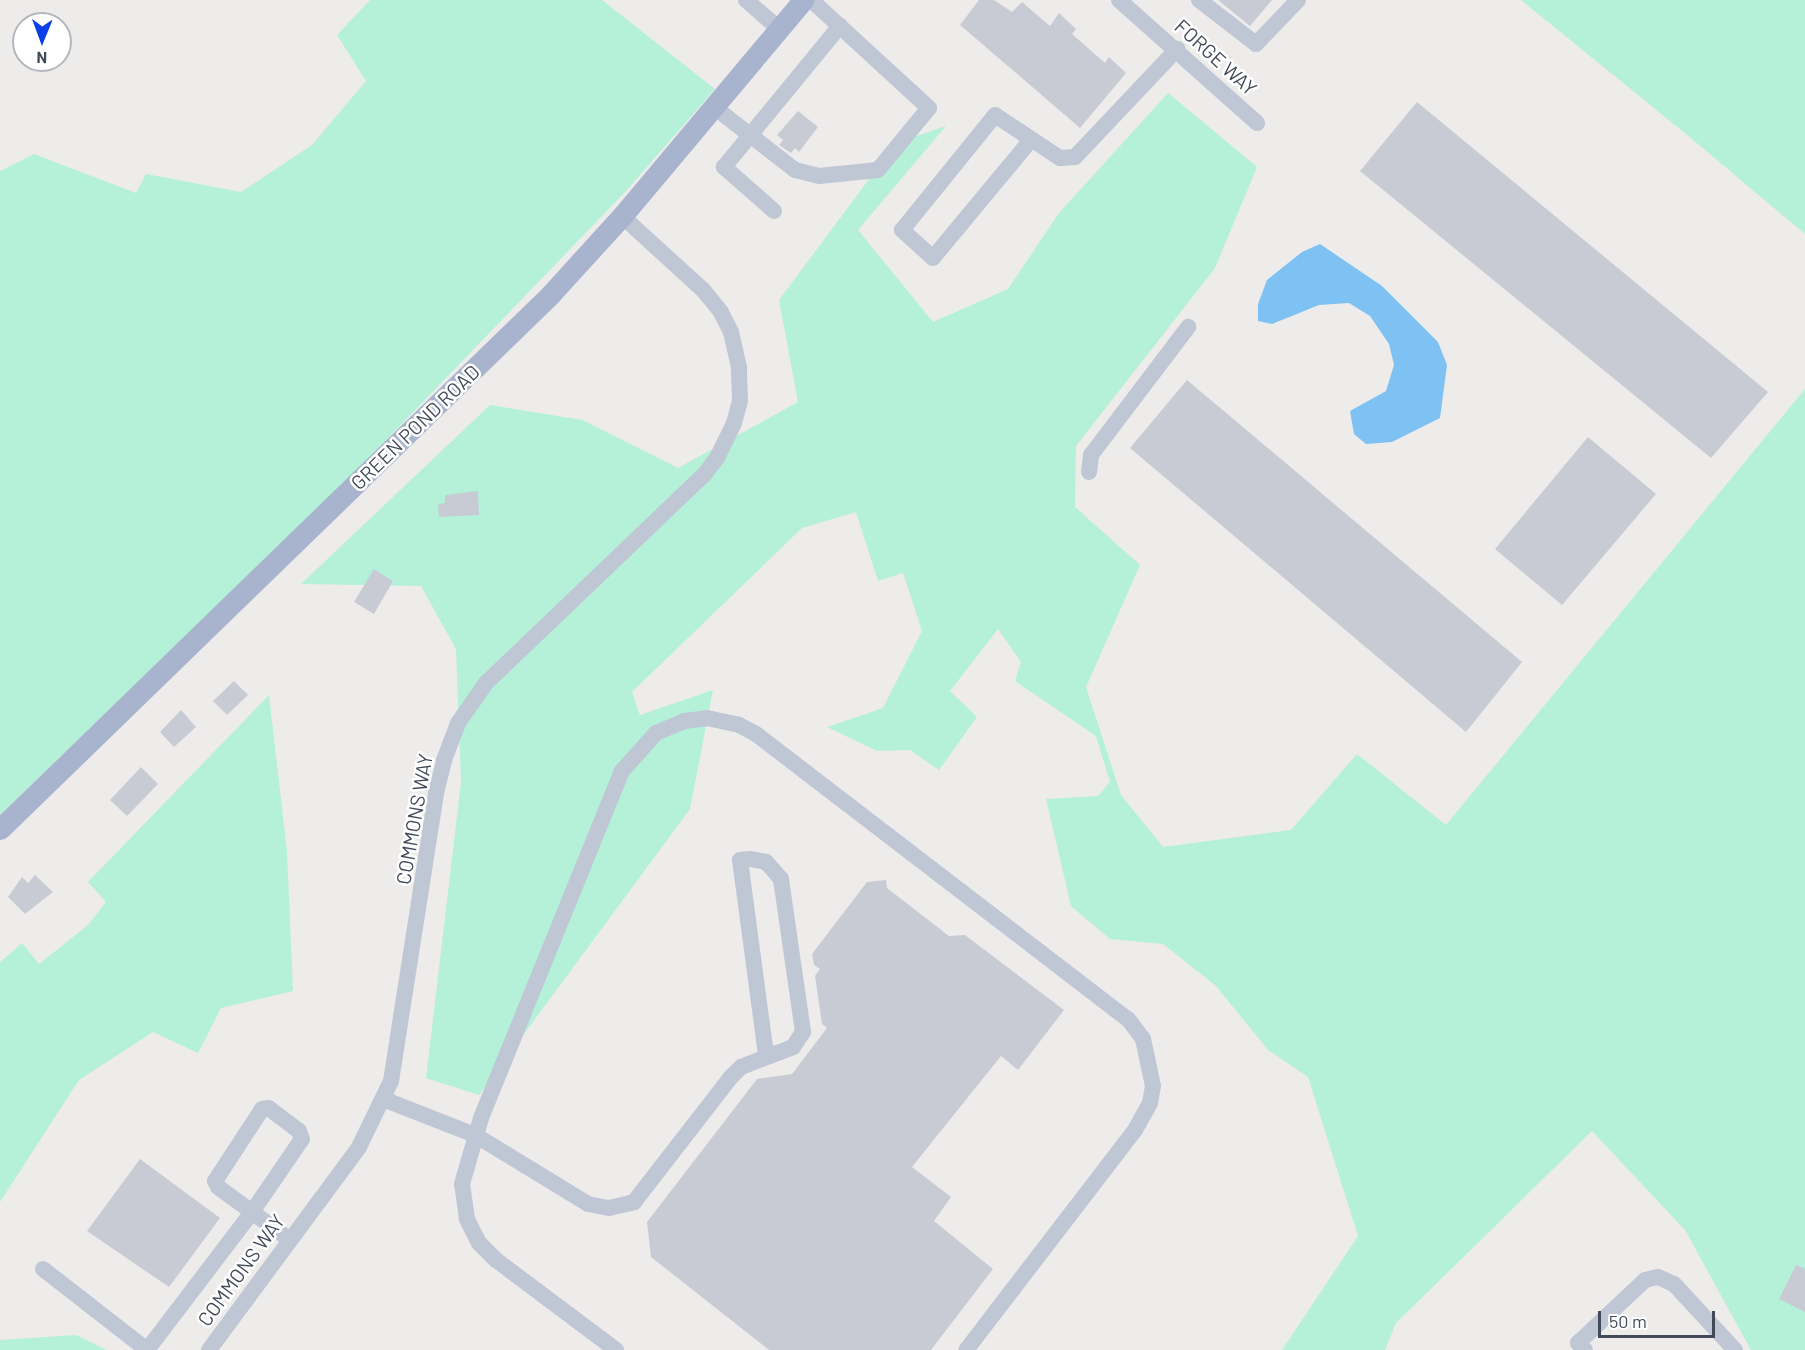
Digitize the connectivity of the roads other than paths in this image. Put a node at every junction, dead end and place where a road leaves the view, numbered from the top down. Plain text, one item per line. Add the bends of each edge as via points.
1 (746, 0) edge
2 (803, 0) edge
3 (812, 0) edge
4 (1119, 0) edge
5 (1199, 0) edge
6 (1298, 0) edge
7 (840, 26) junction
8 (778, 28) junction
9 (1177, 49) junction
10 (714, 107) junction
11 (1257, 123) dead end
12 (749, 135) junction
13 (1030, 141) junction
14 (774, 211) dead end
15 (622, 216) junction
16 (1188, 327) dead end
17 (1089, 472) dead end
18 (0, 829) edge
19 (766, 1055) junction
20 (383, 1099) junction
21 (475, 1134) junction
22 (252, 1212) junction
23 (290, 1240) junction
24 (44, 1269) dead end
25 (147, 1350) edge
26 (209, 1350) edge
27 (616, 1350) edge
28 (966, 1350) edge
29 (1585, 1350) edge
30 (1735, 1350) edge

1 - 8 street
2 - 8 main road, GREEN POND ROAD
3 - 7 street
4 - 9 street, FORGE WAY
5 - 6 street via 1257,44
7 - 12 street
7 - 12 street via 929,108 878,170 819,176 795,170
8 - 10 main road, GREEN POND ROAD
9 - 11 street, FORGE WAY
9 - 13 street via 1075,157 1059,158
10 - 12 street
10 - 15 main road, GREEN POND ROAD
12 - 14 street via 723,167
13 - 13 street via 933,258 902,230 995,115
15 - 18 main road, GREEN POND ROAD via 473,372
15 - 20 street, COMMONS WAY via 703,290 721,312 731,332 739,367 740,401 717,458 704,475 486,682 458,723 436,794 398,1048
16 - 17 street via 1091,455
19 - 19 street via 740,860 758,860 771,866 786,894 803,1032 793,1047
19 - 21 street via 731,1077 634,1202 626,1206 588,1204
20 - 21 street
20 - 23 street, COMMONS WAY via 359,1147
21 - 27 street via 462,1184 467,1219 479,1243
21 - 28 street via 626,765 642,745 670,725 707,718 739,725 756,734 1128,1019 1143,1039 1153,1086 1150,1103 1135,1130
22 - 22 street via 214,1181 262,1109 269,1108 299,1131 302,1139
22 - 23 street
22 - 25 street
23 - 26 street, COMMONS WAY
24 - 25 street
29 - 30 street via 1578,1343 1645,1280 1658,1276 1674,1284

